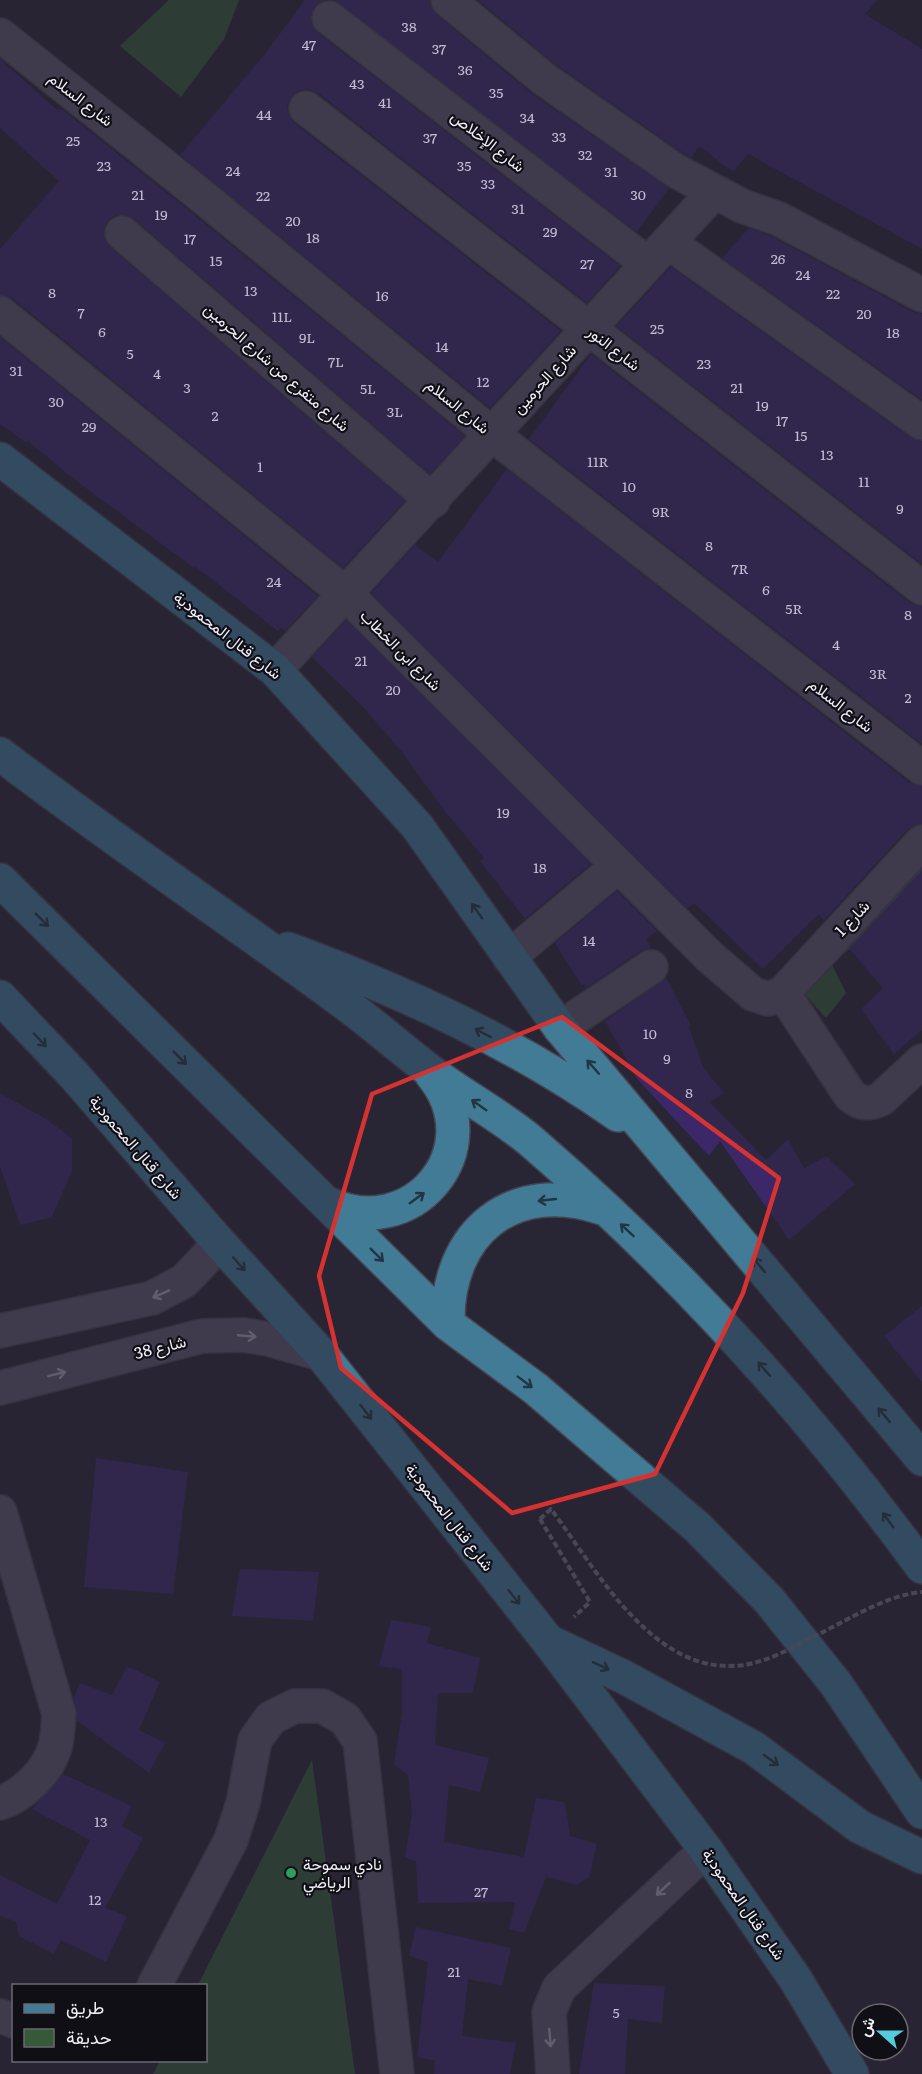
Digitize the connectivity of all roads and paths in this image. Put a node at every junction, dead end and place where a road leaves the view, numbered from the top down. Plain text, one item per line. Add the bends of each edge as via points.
1 (448, 0) edge
2 (329, 18) dead end
3 (0, 35) edge
4 (306, 108) dead end
5 (714, 192) junction
6 (122, 233) dead end
7 (658, 253) junction
8 (922, 295) edge
9 (0, 313) edge
10 (590, 329) junction
11 (922, 423) edge
12 (493, 435) junction
13 (0, 459) edge
14 (433, 501) junction
15 (922, 588) edge
16 (346, 595) junction
17 (275, 670) junction
18 (0, 754) edge
19 (922, 768) edge
20 (922, 843) edge
21 (618, 866) junction
22 (0, 880) edge
23 (242, 932) junction
24 (509, 957) junction
25 (651, 967) dead end
26 (783, 993) junction
27 (0, 997) edge
28 (560, 1028) junction
29 (922, 1061) edge
30 (427, 1069) junction
31 (657, 1142) junction
32 (323, 1201) junction
33 (604, 1209) junction
34 (217, 1240) junction
35 (448, 1324) junction
36 (0, 1331) edge
37 (321, 1354) junction
38 (0, 1388) edge
39 (922, 1459) edge
40 (0, 1512) edge
41 (922, 1567) edge
42 (922, 1592) edge
43 (590, 1602) dead end
44 (548, 1641) junction
45 (0, 1803) edge
46 (922, 1812) edge
47 (706, 1850) junction
48 (922, 1857) edge
49 (155, 1984) edge
50 (397, 2074) edge
51 (553, 2074) edge
52 (852, 2074) edge

1 - 5 street via 543,79 676,171
2 - 7 street, شارع الإخلاص
3 - 12 street, شارع السلام
4 - 10 street, شارع النور
5 - 7 street, شارع الحرمين
5 - 8 street via 779,219
6 - 14 street, شارع متفرع من شارع الحرمين
7 - 10 street, شارع الحرمين
7 - 11 street, شارع الإخلاص
9 - 16 street, شارع ابن الخطاب
10 - 12 street, شارع الحرمين
10 - 15 street, شارع النور
12 - 14 street, شارع الحرمين
12 - 19 street, شارع السلام
13 - 17 main road, شارع قنال المحمودية
14 - 16 street, شارع الحرمين
16 - 17 street, شارع الحرمين
16 - 21 street, شارع ابن الخطاب
24 -> 17 main road, شارع قنال المحمودية via 417,826
18 - 23 main road
20 - 26 street, شارع 1
21 - 24 street
21 - 26 street, شارع ابن الخطاب via 736,981 760,998
22 -> 32 main road
23 - 30 main road via 348,1006
31 -> 23 main road via 519,1052 446,1013 370,979
24 - 28 main road, شارع قنال المحمودية
25 - 28 street
26 - 29 street via 857,1101 874,1103 881,1099
27 -> 34 main road, شارع قنال المحمودية via 73,1074
31 -> 28 main road, شارع قنال المحمودية
32 -> 30 main road via 343,1211 366,1215 409,1204 428,1190 450,1152 453,1130 450,1107 441,1086
33 -> 30 main road via 530,1140
39 -> 31 main road, شارع قنال المحمودية
32 -> 35 main road
33 -> 35 main road via 579,1200 553,1198 527,1202 503,1212 465,1248 453,1272
41 -> 33 main road via 816,1430 746,1349 677,1276
34 -> 36 street via 203,1263 184,1281 152,1298
34 -> 37 main road, شارع قنال المحمودية
35 -> 46 main road via 536,1389 626,1465 697,1527 770,1600 836,1684
38 -> 37 street, شارع 38 via 202,1336 267,1338
37 -> 44 main road, شارع قنال المحمودية
40 - 45 street via 59,1714 55,1748 38,1778
42 - 43 path, bridge via 891,1600 764,1660 719,1664 697,1660 666,1646 633,1618 551,1509 540,1519
44 - 47 main road, شارع قنال المحمودية
44 -> 48 main road via 624,1677 754,1748 860,1827
47 -> 51 street via 559,1988 549,2012
47 - 52 main road, شارع قنال المحمودية via 796,1980
49 - 50 street via 231,1840 243,1803 255,1740 271,1718 295,1706 322,1706 345,1719 360,1741

